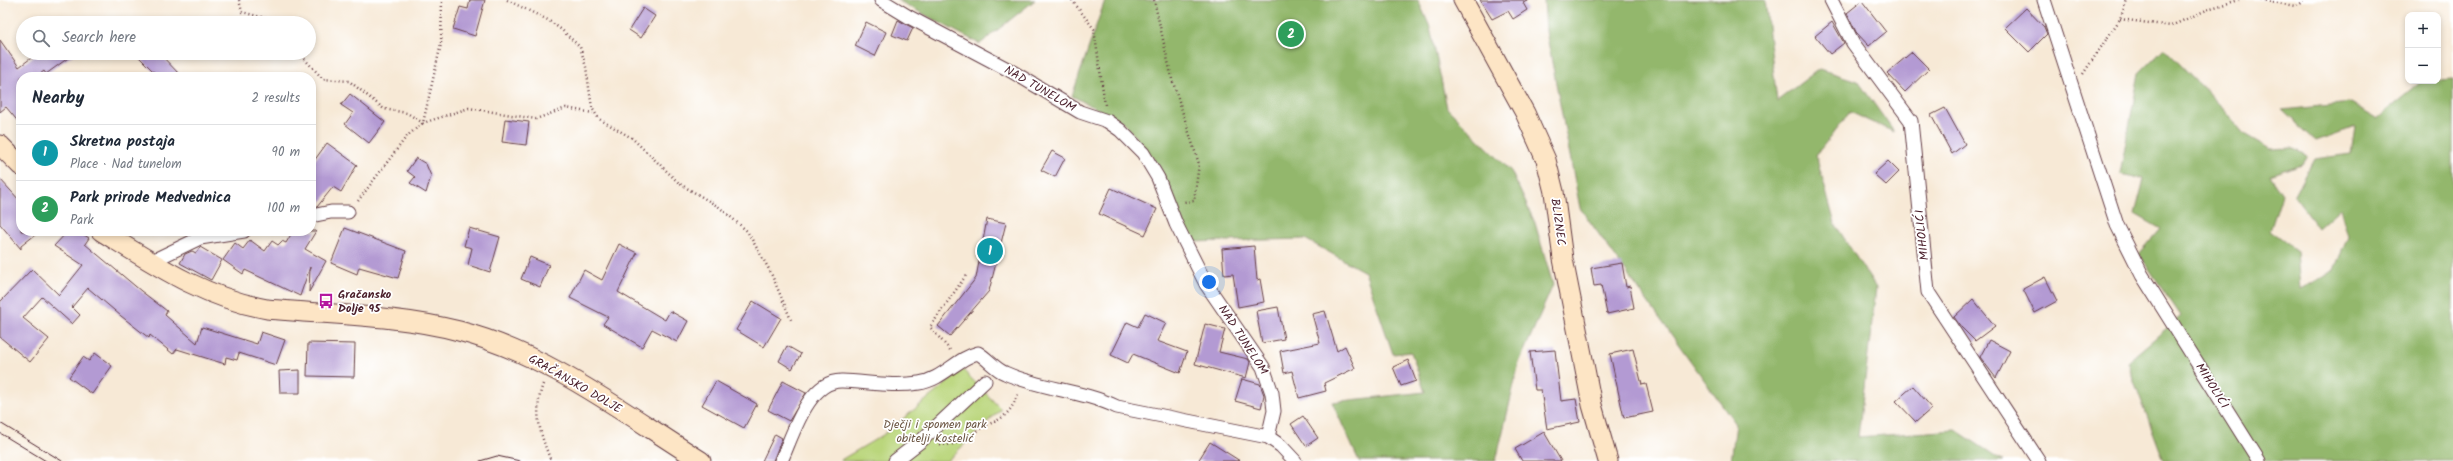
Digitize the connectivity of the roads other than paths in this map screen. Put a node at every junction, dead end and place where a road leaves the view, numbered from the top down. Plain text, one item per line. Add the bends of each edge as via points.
1 (881, 0) edge
2 (1463, 0) edge
3 (1831, 0) edge
4 (2044, 0) edge
5 (0, 145) edge
6 (16, 161) edge
7 (348, 212) road end
8 (316, 215) edge
9 (109, 236) edge
10 (213, 236) edge
11 (150, 262) junction
12 (985, 381) dead end
13 (1268, 437) junction
14 (700, 461) edge
15 (781, 461) edge
16 (895, 461) edge
17 (1295, 461) edge
18 (1608, 461) edge
19 (2039, 461) edge
20 (2259, 461) edge

1 - 13 street, NAD TUNELOM via 908,18 1004,67 1080,112 1107,121 1143,153 1158,178 1186,246 1206,284 1256,355 1268,379 1274,411
2 - 18 street, BLIZNEC via 1525,113 1546,160 1592,405
3 - 19 street, MIHOLIĆI via 1853,43 1911,121 1928,292
4 - 20 street, MIHOLIĆI via 2117,225 2142,275
5 - 6 street
7 - 8 street
9 - 11 street, GRAČANSKO DOLJE
10 - 11 street via 200,238
11 - 14 street, GRAČANSKO DOLJE via 192,286 244,305 416,322 483,338 549,367
12 - 16 street via 922,440
13 - 15 street via 1125,409 1095,397 1024,381 1004,373 978,353 969,355 960,363 920,383 840,381 824,385 816,391 801,416
13 - 17 street

